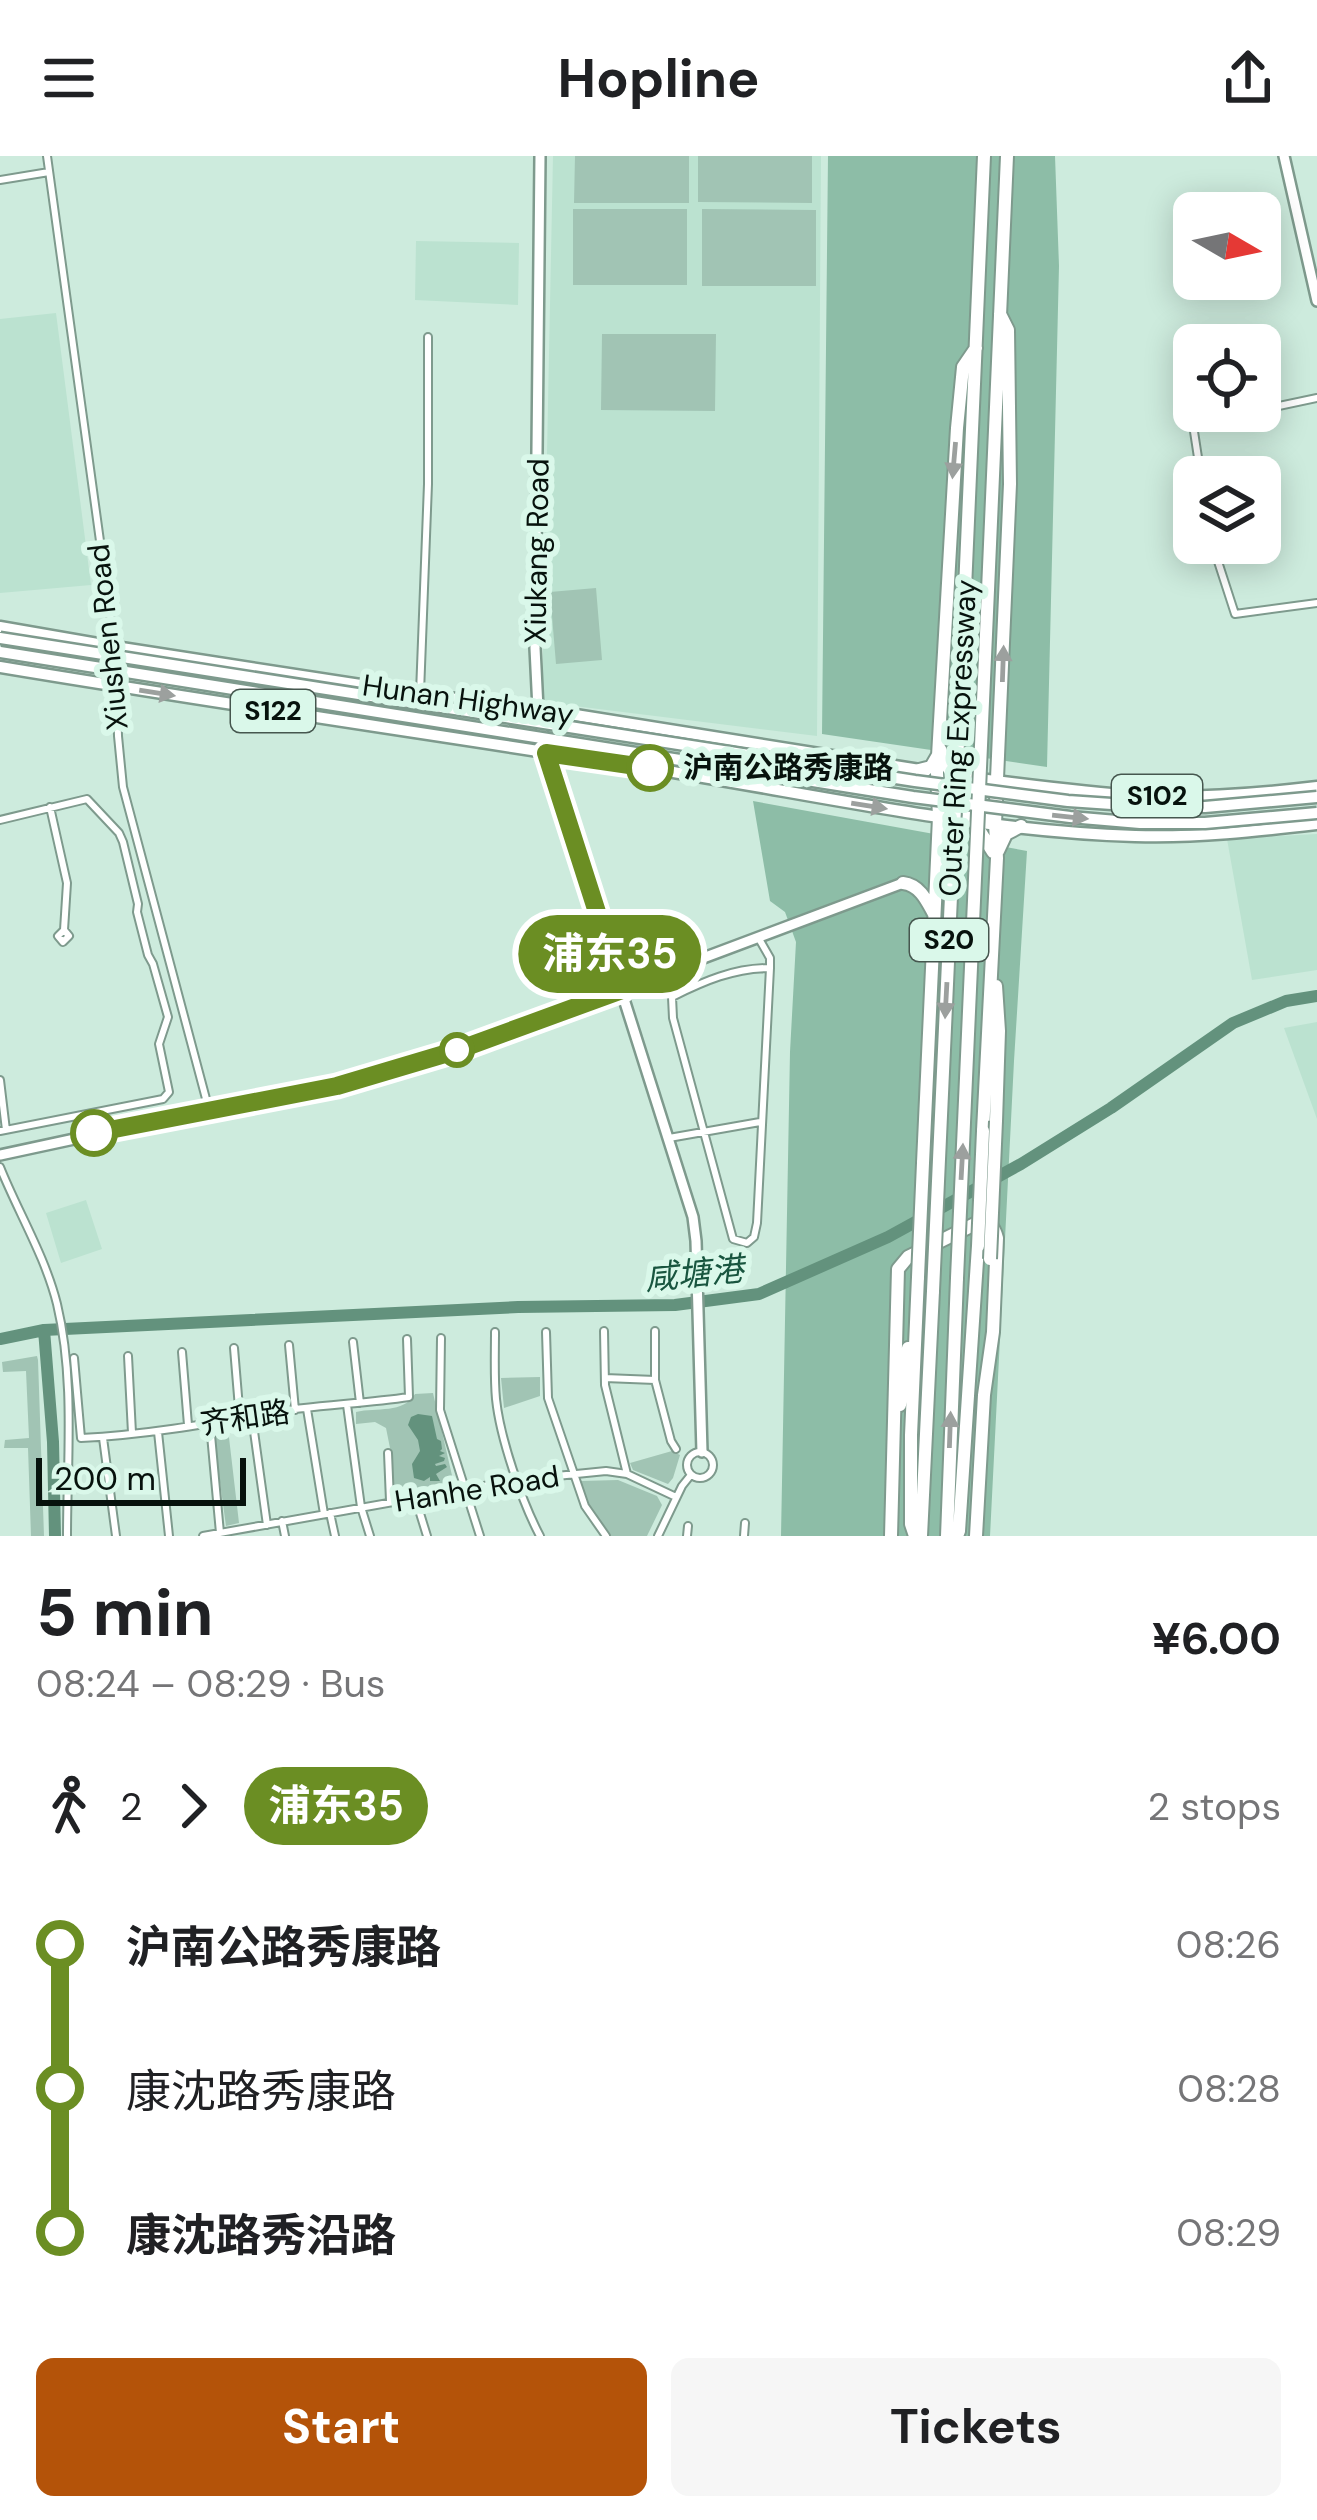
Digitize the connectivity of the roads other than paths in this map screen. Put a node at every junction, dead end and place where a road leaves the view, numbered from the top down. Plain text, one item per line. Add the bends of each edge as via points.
1 (47, 156) edge
2 (540, 156) edge
3 (984, 156) edge
4 (1007, 156) edge
5 (1284, 156) edge
6 (49, 172) junction
7 (0, 180) edge
8 (1317, 301) edge
9 (1000, 314) junction
10 (428, 337) dead end
11 (976, 348) junction
12 (1317, 398) edge
13 (1281, 406) edge
14 (1219, 564) edge
15 (1317, 603) edge
16 (0, 626) edge
17 (0, 638) edge
18 (115, 647) junction
19 (0, 652) edge
20 (0, 668) edge
21 (117, 687) junction
22 (420, 694) junction
23 (538, 709) junction
24 (939, 748) junction
25 (546, 753) junction
26 (919, 770) junction
27 (937, 773) junction
28 (955, 775) junction
29 (998, 780) junction
30 (1317, 788) edge
31 (1317, 797) edge
32 (50, 807) junction
33 (1317, 813) edge
34 (939, 817) junction
35 (0, 820) edge
36 (974, 822) junction
37 (995, 824) junction
38 (1317, 824) edge
39 (1021, 826) junction
40 (997, 858) junction
41 (903, 884) joint
42 (934, 916) junction
43 (158, 920) junction
44 (141, 925) junction
45 (64, 930) dead end
46 (160, 932) junction
47 (145, 937) junction
48 (758, 937) junction
49 (991, 967) junction
50 (770, 968) junction
51 (622, 990) junction
52 (0, 1080) edge
53 (209, 1109) junction
54 (761, 1122) junction
55 (3, 1130) edge
56 (703, 1132) junction
57 (668, 1138) junction
58 (0, 1155) edge
59 (0, 1167) edge
60 (916, 1318) junction
61 (604, 1330) dead end
62 (655, 1331) dead end
63 (495, 1332) dead end
64 (546, 1332) dead end
65 (986, 1337) junction
66 (441, 1338) dead end
67 (407, 1339) dead end
68 (352, 1342) dead end
69 (289, 1345) dead end
70 (234, 1348) dead end
71 (182, 1352) dead end
72 (128, 1356) dead end
73 (74, 1358) dead end
74 (987, 1359) junction
75 (605, 1378) junction
76 (655, 1380) junction
77 (970, 1391) junction
78 (360, 1403) junction
79 (347, 1405) junction
80 (307, 1409) junction
81 (295, 1410) junction
82 (252, 1417) junction
83 (240, 1420) junction
84 (210, 1424) junction
85 (188, 1425) junction
86 (158, 1432) junction
87 (132, 1433) junction
88 (103, 1437) junction
89 (676, 1449) dead end
90 (702, 1452) junction
91 (388, 1454) dead end
92 (892, 1473) junction
93 (572, 1474) junction
94 (626, 1474) junction
95 (691, 1475) junction
96 (517, 1480) junction
97 (464, 1489) junction
98 (416, 1497) junction
99 (676, 1497) junction
100 (390, 1501) junction
101 (361, 1507) junction
102 (327, 1513) junction
103 (282, 1521) junction
104 (745, 1523) dead end
105 (267, 1525) junction
106 (688, 1526) dead end
107 (220, 1533) junction
108 (231, 1533) edge
109 (67, 1536) edge
110 (116, 1536) edge
111 (169, 1536) edge
112 (203, 1536) edge
113 (285, 1536) edge
114 (335, 1536) edge
115 (370, 1536) edge
116 (427, 1536) edge
117 (480, 1536) edge
118 (540, 1536) edge
119 (607, 1536) edge
120 (658, 1536) edge
121 (687, 1536) edge
122 (745, 1536) edge
123 (891, 1536) edge
124 (918, 1536) edge
125 (947, 1536) edge
126 (956, 1536) edge
127 (976, 1536) edge

1 - 6 street, Xiushen Road
2 - 23 street, Xiukang Road
3 - 11 highway, Outer Ring Expressway / S20
4 - 9 highway, Outer Ring Expressway / S20
5 - 8 street
6 - 7 street
6 - 18 street, Xiushen Road
29 -> 9 highway via 1010,461 1008,330
125 -> 9 highway, Outer Ring Expressway / S20, bridge
10 - 22 street
11 -> 24 highway via 963,368 956,443
11 -> 124 highway, Outer Ring Expressway / S20, bridge
12 - 13 street
14 - 15 street via 1235,614
16 - 18 main road, Hunan Highway / S122
17 - 31 main road, bridge via 1067,801 1205,807
18 - 21 street, Xiushen Road
18 - 22 main road, Hunan Highway / S122
19 -> 33 main road, bridge via 1070,817 1205,823
20 - 21 main road, Hunan Highway / S122
21 -> 25 main road, Hunan Highway / S122
21 - 43 street, Xiushen Road via 123,787
22 - 23 main road, Hunan Highway / S122
23 - 25 street, Xiukang Road
23 - 26 main road, Hunan Highway / S122
24 - 26 highway via 934,764
24 - 27 highway
24 - 28 highway
25 -> 34 main road, Hunan Highway / S122
25 - 51 street, Xiukang Road
26 - 27 main road, Hunan Highway / S122
27 - 28 main road, S102
27 - 34 highway
27 - 36 highway
28 - 29 main road, S102
28 - 37 highway
29 - 30 main road, S102 via 1142,796
29 - 37 highway
32 - 35 street
32 - 44 street via 87,800 119,833
32 - 45 street via 67,883
34 - 36 main road, S102
34 - 42 highway
36 - 37 main road, S102
36 - 40 highway
37 - 39 main road, S102
37 - 40 highway
38 - 39 main road, S102 via 1140,836
39 - 40 highway via 1006,834
40 - 49 highway
41 - 42 highway via 920,892
41 - 48 street
42 - 60 highway, bridge
43 - 44 street
43 - 46 street, Xiushen Road
44 - 47 street
46 - 47 street
46 - 53 street, Xiushen Road
47 - 55 street via 168,1017 159,1044 167,1097
48 - 50 street
48 - 51 street
49 - 65 highway, bridge via 999,1013
49 - 77 highway, bridge
50 - 54 street
50 - 56 street via 708,980 672,997
51 - 53 street via 337,1086
51 - 57 street, Xiukang Road
52 - 55 street
53 - 58 street
54 - 56 street
54 - 56 street via 758,1223 747,1243 734,1239
56 - 57 street
57 - 90 street, Xiukang Road via 693,1217
59 - 109 street via 58,1308 68,1382
60 - 92 highway
60 - 124 highway via 911,1524
61 - 75 street
62 - 76 street
63 - 96 street via 496,1402
64 - 93 street via 548,1398
65 - 74 highway
65 - 77 highway
66 - 97 street via 440,1410
67 - 78 street, 齐和路 via 409,1397
68 - 78 street
69 - 81 street
70 - 83 street
71 - 85 street
72 - 87 street
73 - 88 street, 齐和路 via 81,1438
74 - 92 highway via 997,1238 979,1222 898,1269
74 - 127 highway
75 - 76 street
75 - 94 street
76 - 89 street
77 - 126 highway
78 - 79 street, 齐和路
79 - 80 street, 齐和路
79 - 101 street
80 - 81 street, 齐和路
80 - 102 street
81 - 82 street, 齐和路
82 - 83 street, 齐和路
82 - 105 street
83 - 84 street, 齐和路
84 - 85 street, 齐和路
84 - 107 street
85 - 86 street, 齐和路
86 - 87 street, 齐和路
86 - 111 street
87 - 88 street, 齐和路
88 - 110 street
90 - 95 street via 688,1459
90 - 95 street via 712,1472
91 - 100 street
92 - 123 highway
93 - 94 street, Hanhe Road
93 - 96 street, Hanhe Road
93 - 119 street
94 - 99 street, Hanhe Road
95 - 99 street
96 - 97 street, Hanhe Road
96 - 118 street
97 - 98 street, Hanhe Road
97 - 117 street
98 - 100 street, Hanhe Road
98 - 116 street
99 - 120 street
100 - 101 street, Hanhe Road
101 - 102 street, Hanhe Road
101 - 115 street
102 - 103 street, Hanhe Road
102 - 114 street
103 - 105 street, Hanhe Road
103 - 113 street
104 - 122 street
105 - 108 street, Hanhe Road
106 - 121 street
107 - 108 street, Hanhe Road
107 - 112 street, Hanhe Road

